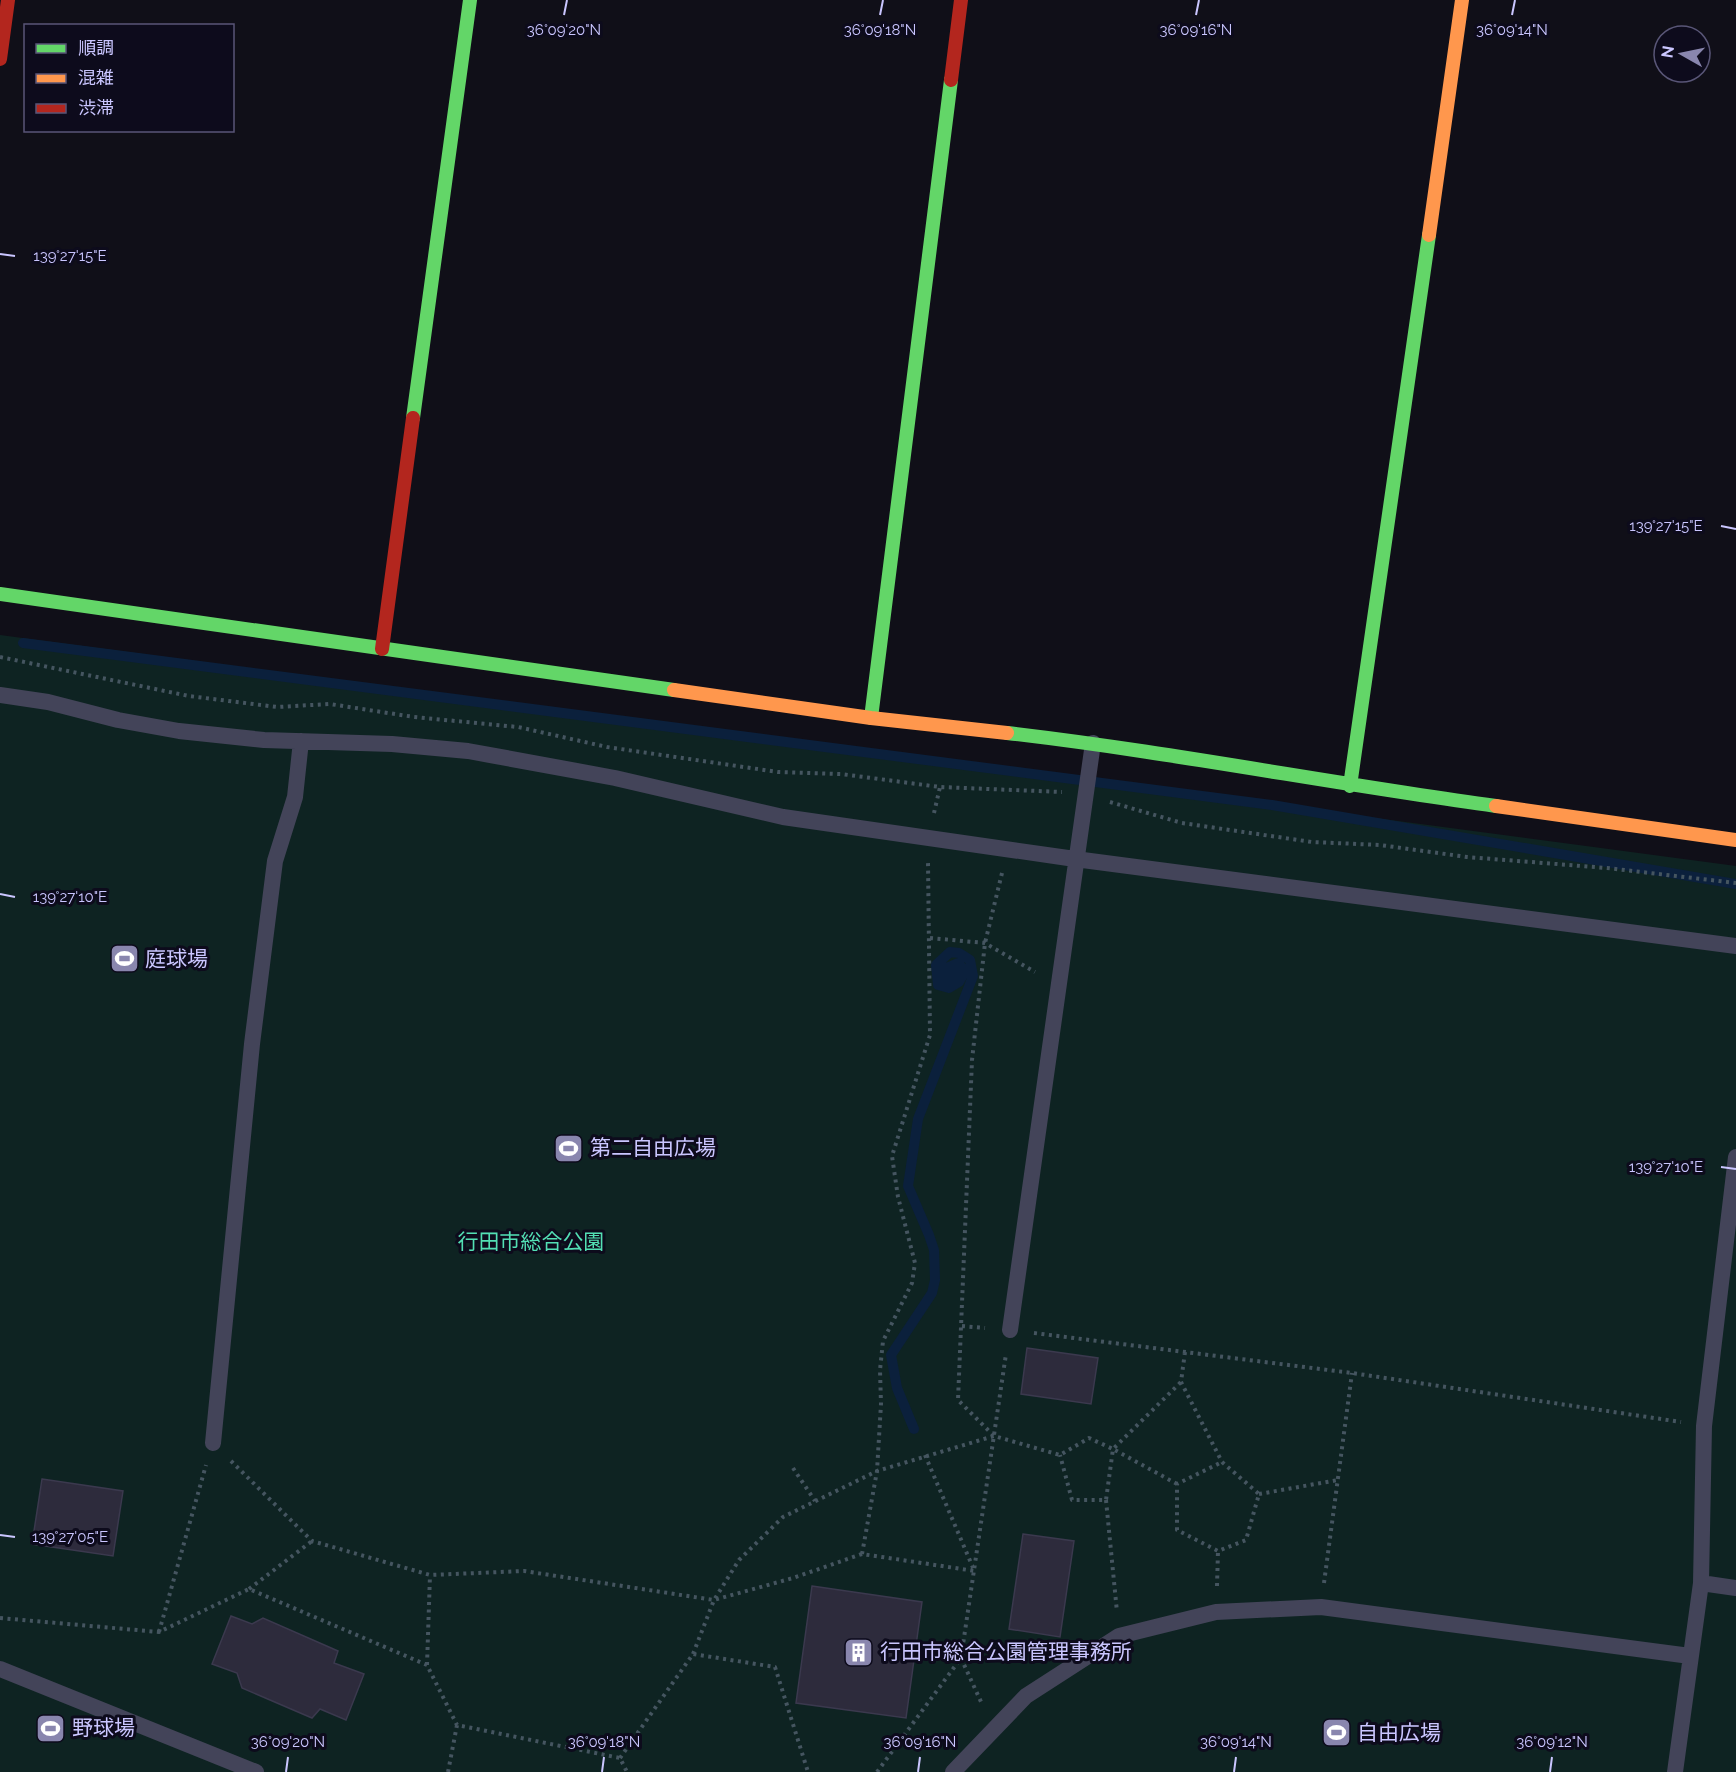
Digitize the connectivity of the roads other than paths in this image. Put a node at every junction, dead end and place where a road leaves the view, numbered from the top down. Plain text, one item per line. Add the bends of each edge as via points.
1 (8, 0) edge
2 (470, 0) edge
3 (961, 0) edge
4 (1462, 0) edge
5 (0, 59) edge
6 (0, 594) edge
7 (382, 649) junction
8 (0, 695) edge
9 (871, 718) junction
10 (301, 741) junction
11 (1093, 743) junction
12 (1350, 786) junction
13 (1736, 840) edge
14 (1075, 859) junction
15 (1736, 946) edge
16 (1736, 1157) edge
17 (1010, 1330) road end
18 (213, 1443) road end
19 (1701, 1583) junction
20 (1736, 1588) edge
21 (1690, 1656) junction
22 (0, 1669) edge
23 (256, 1772) edge
24 (953, 1772) edge
25 (1675, 1772) edge

1 - 5 main road
2 - 7 main road
3 - 9 main road
4 - 12 main road
6 - 7 main road
7 - 9 main road
8 - 10 lane via 179,731
9 - 11 main road
10 - 14 lane via 468,751 615,778 783,816
10 - 18 lane via 295,797 275,861 252,1044
11 - 12 main road
11 - 14 lane
12 - 13 main road
14 - 15 lane
14 - 17 lane
16 - 19 lane via 1704,1426
19 - 20 lane
19 - 21 lane
21 - 24 lane via 1321,1607 1216,1612 1119,1636 1026,1696
21 - 25 lane
22 - 23 lane

